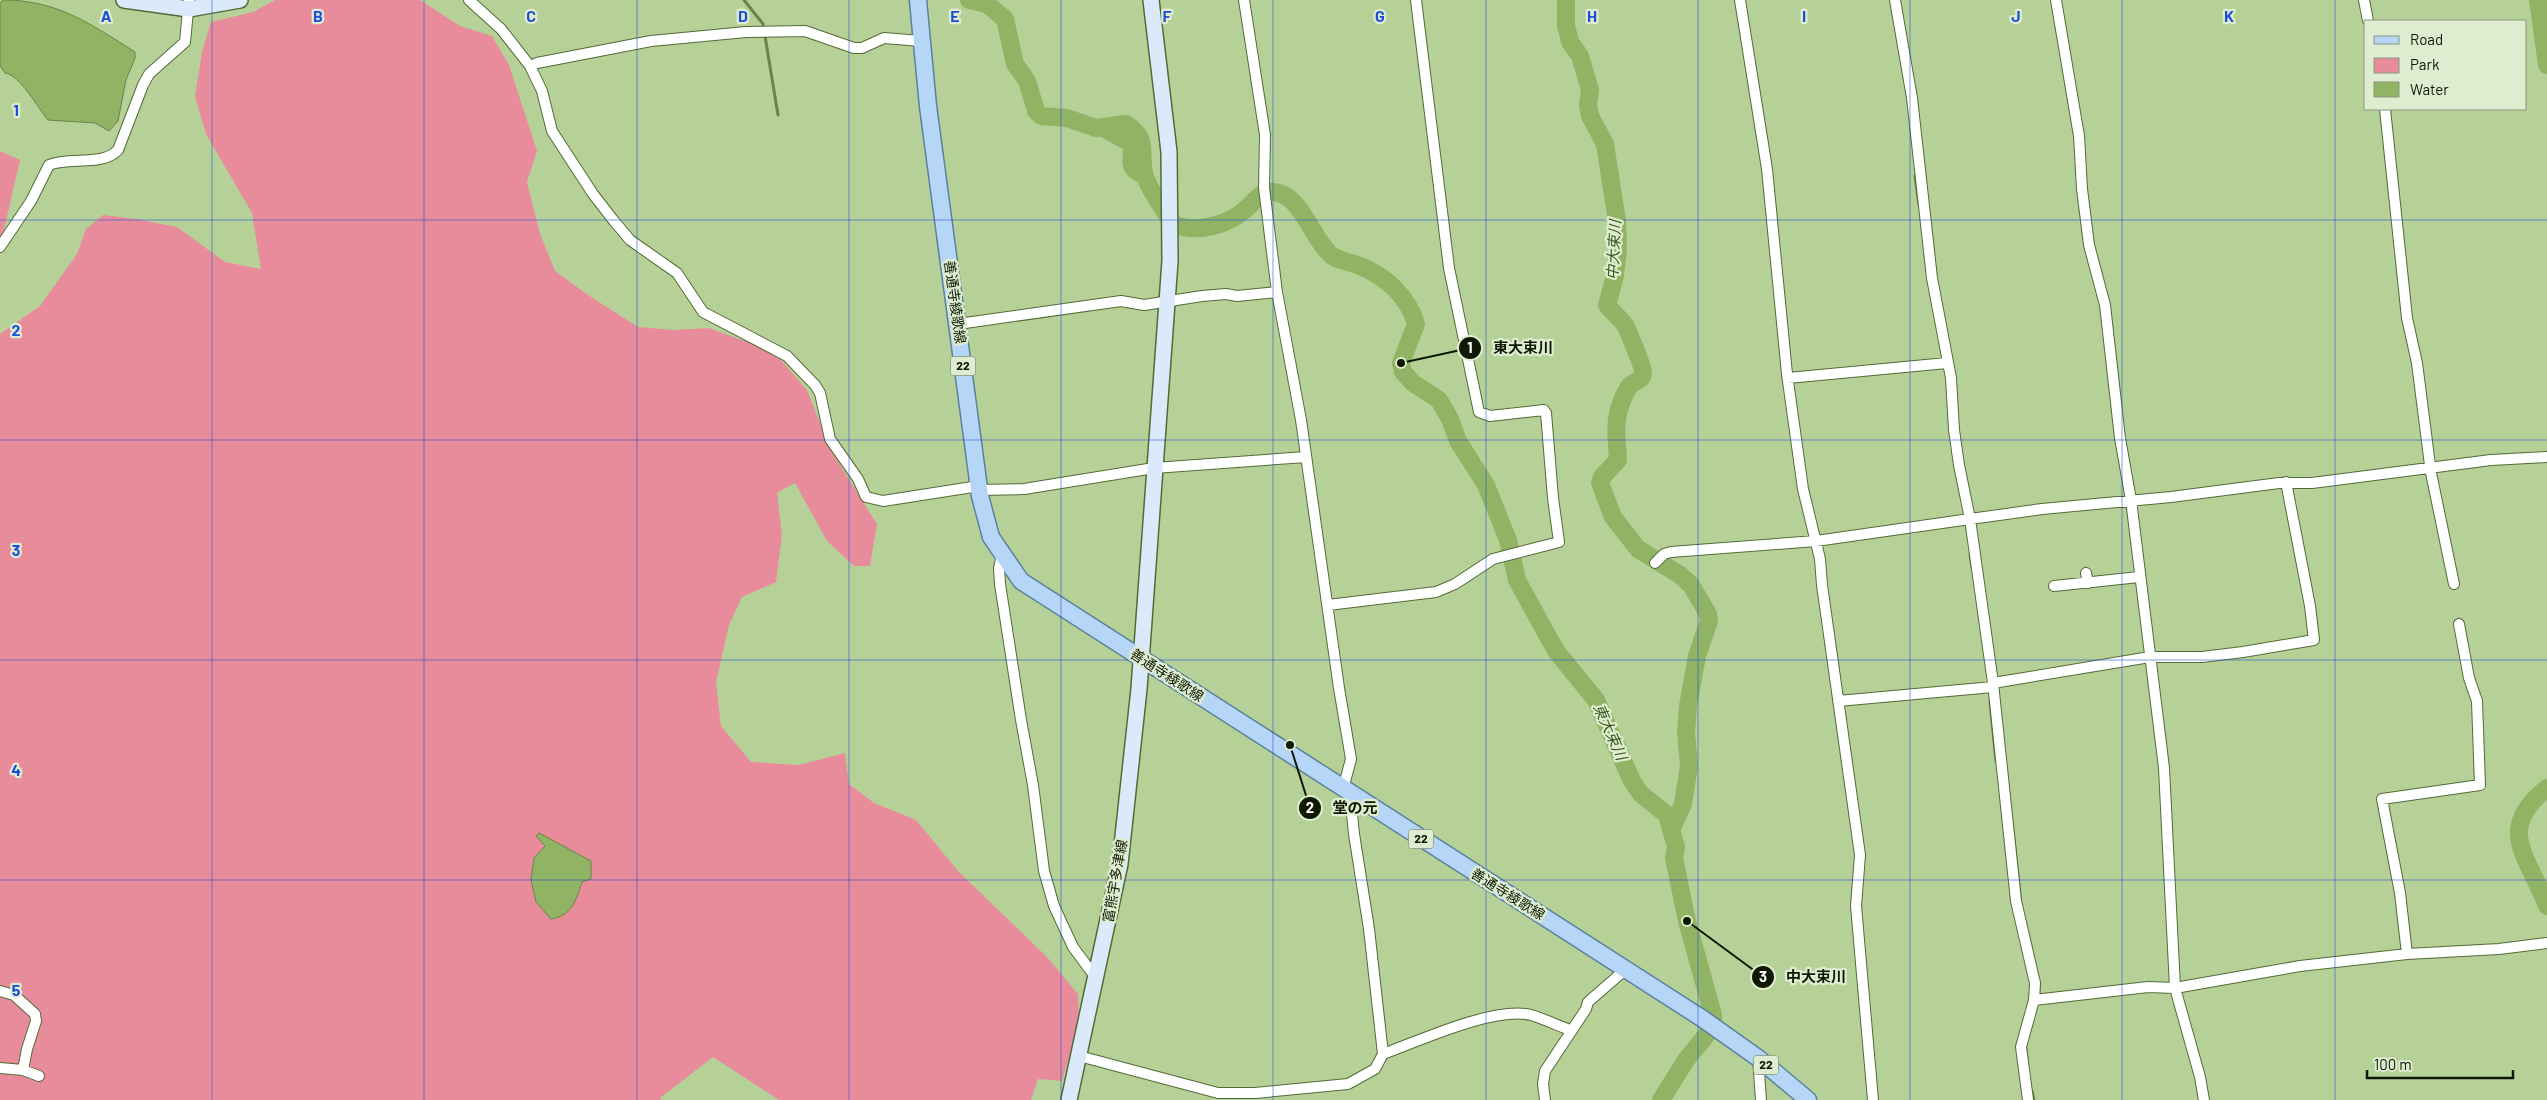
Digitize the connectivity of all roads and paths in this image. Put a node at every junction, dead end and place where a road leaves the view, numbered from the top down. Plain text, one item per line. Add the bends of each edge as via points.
1 (124, 0) edge
2 (240, 0) edge
3 (469, 0) edge
4 (918, 0) edge
5 (1151, 0) edge
6 (1244, 0) edge
7 (1416, 0) edge
8 (1740, 0) edge
9 (1895, 0) edge
10 (2056, 0) edge
11 (2364, 0) edge
12 (189, 4) edge
13 (2368, 20) edge
14 (921, 42) junction
15 (530, 66) junction
16 (2385, 110) edge
17 (0, 246) edge
18 (1277, 292) junction
19 (1167, 303) junction
20 (958, 324) junction
21 (1945, 363) junction
22 (1788, 378) junction
23 (1306, 457) junction
24 (2547, 457) edge
25 (1154, 468) junction
26 (2432, 468) junction
27 (2286, 482) junction
28 (979, 488) junction
29 (2131, 500) junction
30 (1967, 520) junction
31 (1816, 540) junction
32 (1002, 555) junction
33 (1656, 561) dead end
34 (2139, 577) junction
35 (2454, 584) dead end
36 (2054, 586) dead end
37 (1328, 605) junction
38 (2459, 624) dead end
39 (2150, 657) junction
40 (1141, 658) junction
41 (1991, 686) junction
42 (1838, 701) junction
43 (1346, 791) junction
44 (2547, 942) edge
45 (2407, 954) junction
46 (1626, 969) junction
47 (1096, 978) junction
48 (2175, 988) junction
49 (0, 991) edge
50 (2037, 1000) junction
51 (1570, 1030) junction
52 (1383, 1054) junction
53 (1079, 1056) junction
54 (1758, 1058) junction
55 (0, 1068) edge
56 (23, 1070) junction
57 (39, 1076) dead end
58 (1069, 1100) edge
59 (1545, 1100) edge
60 (1761, 1100) edge
61 (1808, 1100) edge
62 (1873, 1100) edge
63 (2028, 1100) edge
64 (2204, 1100) edge

1 - 12 street
2 - 12 street
3 - 15 street via 501,29
4 - 14 main road, 善通寺綾歌線 / 22
5 - 19 street, 富熊宇多津線 via 1169,152 1171,195
6 - 18 street via 1265,135 1264,188
7 - 37 street via 1449,268 1479,412 1490,416 1544,410 1546,413 1559,542 1493,559 1455,584 1436,592
8 - 22 street via 1768,169
9 - 21 street via 1909,76
10 - 29 street via 2079,136 2089,245 2105,305 2120,438
11 - 13 street
12 - 17 street via 185,42 149,74 118,150 114,155 64,160 49,165 31,201
14 - 15 street via 884,38 862,48 854,48 805,31 746,32 651,41 537,62
14 - 20 main road, 善通寺綾歌線 / 22
15 - 28 street via 542,91 552,131 593,194 630,240 677,273 703,312 788,356 807,375 820,393 830,439 858,479 866,497 883,501
16 - 26 street via 2407,318 2417,362
18 - 19 street via 1202,296
18 - 23 street
19 - 20 street via 1144,305 1122,301
19 - 25 street, 富熊宇多津線
20 - 28 main road, 善通寺綾歌線 / 22
21 - 22 street
21 - 30 street via 1951,378 1954,430
22 - 31 street via 1802,489
23 - 25 street
23 - 37 street
24 - 26 street
25 - 28 street via 1034,487
25 - 40 street, 富熊宇多津線
26 - 27 street via 2312,483
26 - 35 street
27 - 29 street
27 - 39 street via 2314,640 2243,652
28 - 32 main road, 善通寺綾歌線 / 22 via 991,537
29 - 30 street
29 - 34 street
30 - 31 street
30 - 41 street
31 - 33 street via 1671,552
31 - 42 street
32 - 40 main road, 善通寺綾歌線 / 22 via 1021,581
32 - 47 street via 1000,584 1020,720 1034,786 1044,871 1054,906 1073,947
34 - 36 street via 2087,578
34 - 39 street
37 - 43 street via 1351,759
38 - 45 street via 2469,678 2477,701 2480,785 2382,799 2398,879
39 - 41 street
39 - 48 street via 2164,768
40 - 43 main road, 善通寺綾歌線 / 22
40 - 47 street, 富熊宇多津線 via 1120,864
41 - 42 street
41 - 50 street via 2016,900
42 - 62 street via 1860,855 1856,906
43 - 46 main road, 善通寺綾歌線 / 22
43 - 52 street via 1369,928
44 - 45 street via 2499,949
45 - 48 street via 2300,966
46 - 51 street via 1588,1002
46 - 54 main road, 善通寺綾歌線 / 22
47 - 53 street, 富熊宇多津線
48 - 50 street via 2148,987
48 - 64 street
49 - 56 street via 14,995 35,1014
50 - 63 street via 2021,1046
51 - 52 street via 1530,1015 1510,1013 1444,1031
51 - 59 street via 1545,1071
52 - 53 street via 1375,1069 1348,1084 1255,1094 1218,1093
53 - 58 street, 富熊宇多津線
54 - 60 street
54 - 61 main road, 善通寺綾歌線 / 22
55 - 56 street
56 - 57 street

